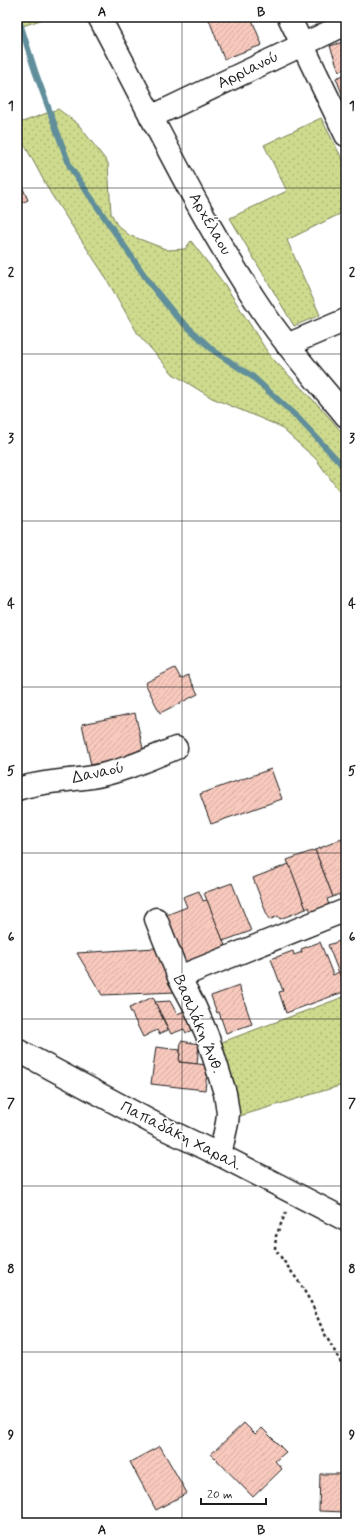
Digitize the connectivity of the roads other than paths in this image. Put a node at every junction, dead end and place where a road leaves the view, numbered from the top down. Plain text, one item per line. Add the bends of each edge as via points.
1 (99, 17) edge
2 (289, 17) edge
3 (346, 24) edge
4 (302, 44) junction
5 (151, 117) junction
6 (346, 135) edge
7 (346, 320) edge
8 (287, 345) junction
9 (346, 416) edge
10 (176, 748) dead end
11 (17, 789) edge
12 (346, 910) edge
13 (156, 919) dead end
14 (179, 977) junction
15 (17, 1050) edge
16 (220, 1155) junction
17 (346, 1220) edge

1 - 5 street, Αρχέλαου
2 - 4 street
3 - 4 street, Αρριανού
4 - 5 street, Αρριανού
4 - 6 street
5 - 8 street, Αρχέλαου via 222,245
7 - 8 street
8 - 9 street, Αρχέλαου
10 - 11 street, Δαναού via 137,764 93,777 33,784
12 - 14 street
13 - 14 street, Βασιλάκη Άνθ.
14 - 16 street, Βασιλάκη Άνθ. via 207,1035 225,1093 228,1113
15 - 16 street, Παπαδάκη Χαραλ. via 159,1126
16 - 17 street, Παπαδάκη Χαραλ.

